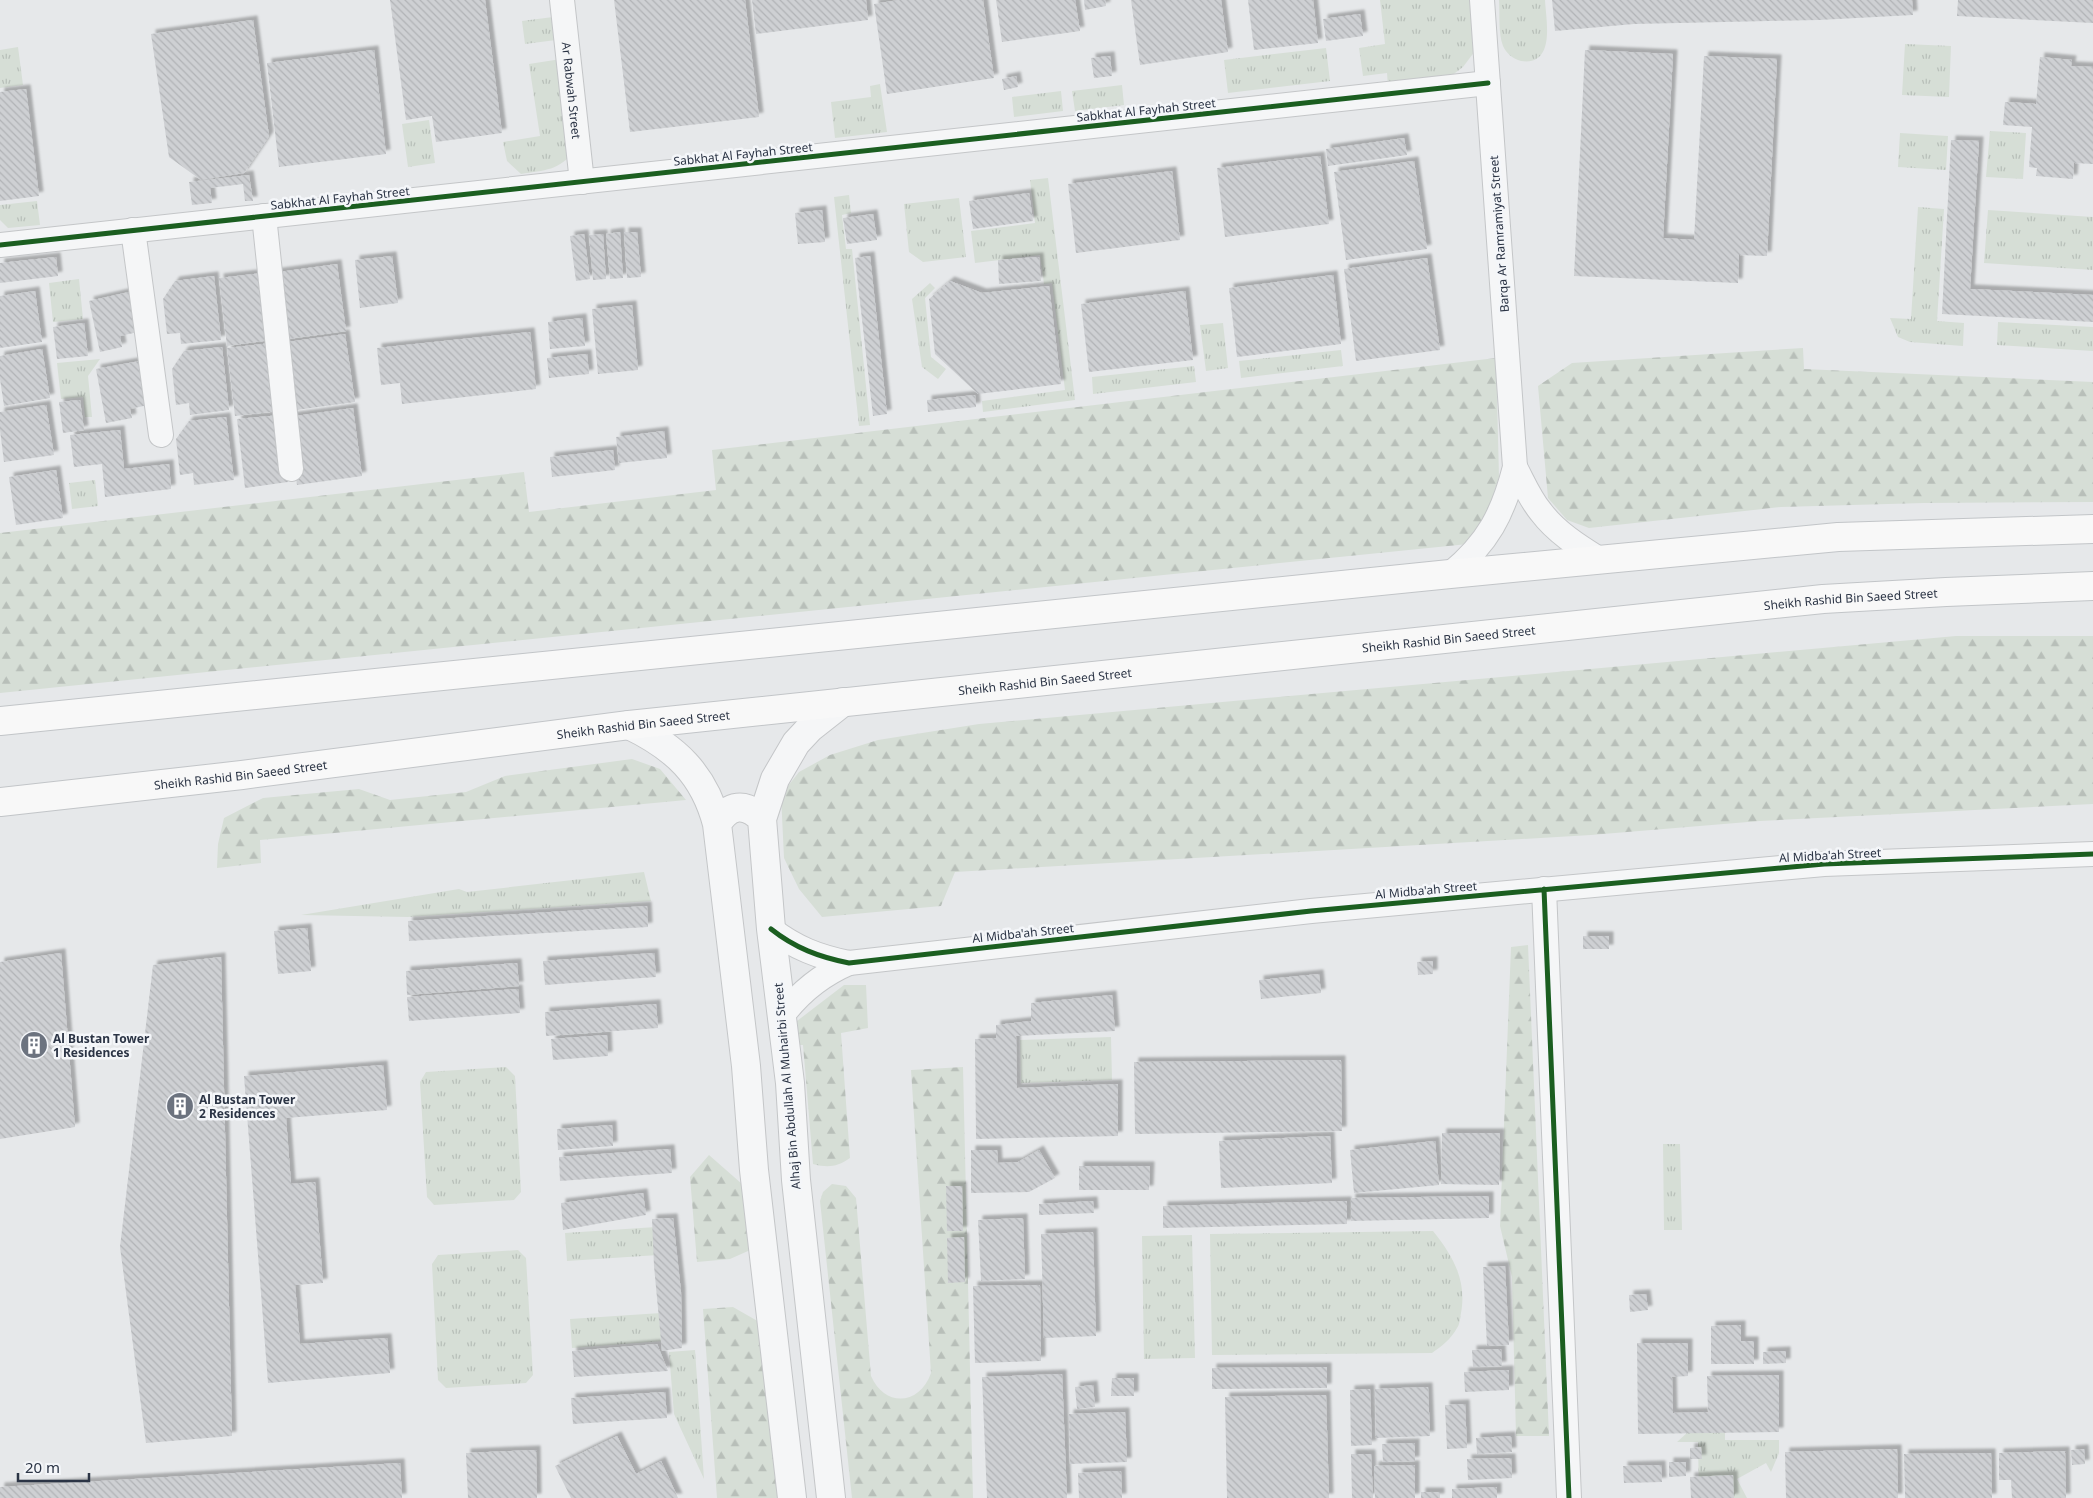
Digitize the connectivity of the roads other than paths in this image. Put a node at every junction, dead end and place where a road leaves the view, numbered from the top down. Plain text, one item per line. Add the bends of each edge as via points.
1 (562, 0) edge
2 (1482, 0) edge
3 (1488, 83) junction
4 (582, 182) junction
5 (264, 216) junction
6 (133, 230) junction
7 (0, 245) edge
8 (160, 435) dead end
9 (1515, 467) junction
10 (291, 469) dead end
11 (2093, 529) edge
12 (1599, 559) junction
13 (1450, 574) junction
14 (2093, 586) edge
15 (843, 702) junction
16 (0, 721) edge
17 (629, 724) junction
18 (0, 802) edge
19 (762, 819) junction
20 (717, 824) junction
21 (2093, 854) edge
22 (1544, 890) junction
23 (772, 929) junction
24 (849, 963) junction
25 (782, 1016) junction
26 (792, 1498) edge
27 (831, 1498) edge
28 (1569, 1498) edge

1 - 4 street, Ar Rabwah Street
2 - 3 street, Barqa Ar Ramramiyat Street
3 - 4 street, Sabkhat Al Fayhah Street
3 - 9 street, Barqa Ar Ramramiyat Street
4 - 5 street, Sabkhat Al Fayhah Street
5 - 6 street, Sabkhat Al Fayhah Street
5 - 10 street
6 - 7 street, Sabkhat Al Fayhah Street
6 - 8 street
9 - 12 street, Barqa Ar Ramramiyat Street via 1541,512 1571,541
9 - 13 street, Barqa Ar Ramramiyat Street via 1508,495 1490,532 1469,558
11 - 12 main road via 1838,537
12 - 13 main road
13 - 16 main road
14 - 15 main road, Sheikh Rashid Bin Saeed Street via 1823,599
15 - 17 main road, Sheikh Rashid Bin Saeed Street
15 - 19 street, Alhaj Bin Abdullah Al Muhairbi Street via 810,728 788,755 775,779
17 - 18 main road, Sheikh Rashid Bin Saeed Street via 242,775
17 - 20 street via 669,748 686,764 711,802
19 - 20 street via 747,808 738,807 729,810
19 - 23 street, Alhaj Bin Abdullah Al Muhairbi Street
20 - 26 street
21 - 22 street, Al Midba'ah Street via 1824,864
22 - 24 street, Al Midba'ah Street via 1311,911
22 - 28 street
23 - 24 street, Al Midba'ah Street via 808,952
23 - 25 street, Alhaj Bin Abdullah Al Muhairbi Street
24 - 25 street, Al Midba'ah Street via 811,984
25 - 27 street, Alhaj Bin Abdullah Al Muhairbi Street via 797,1190

